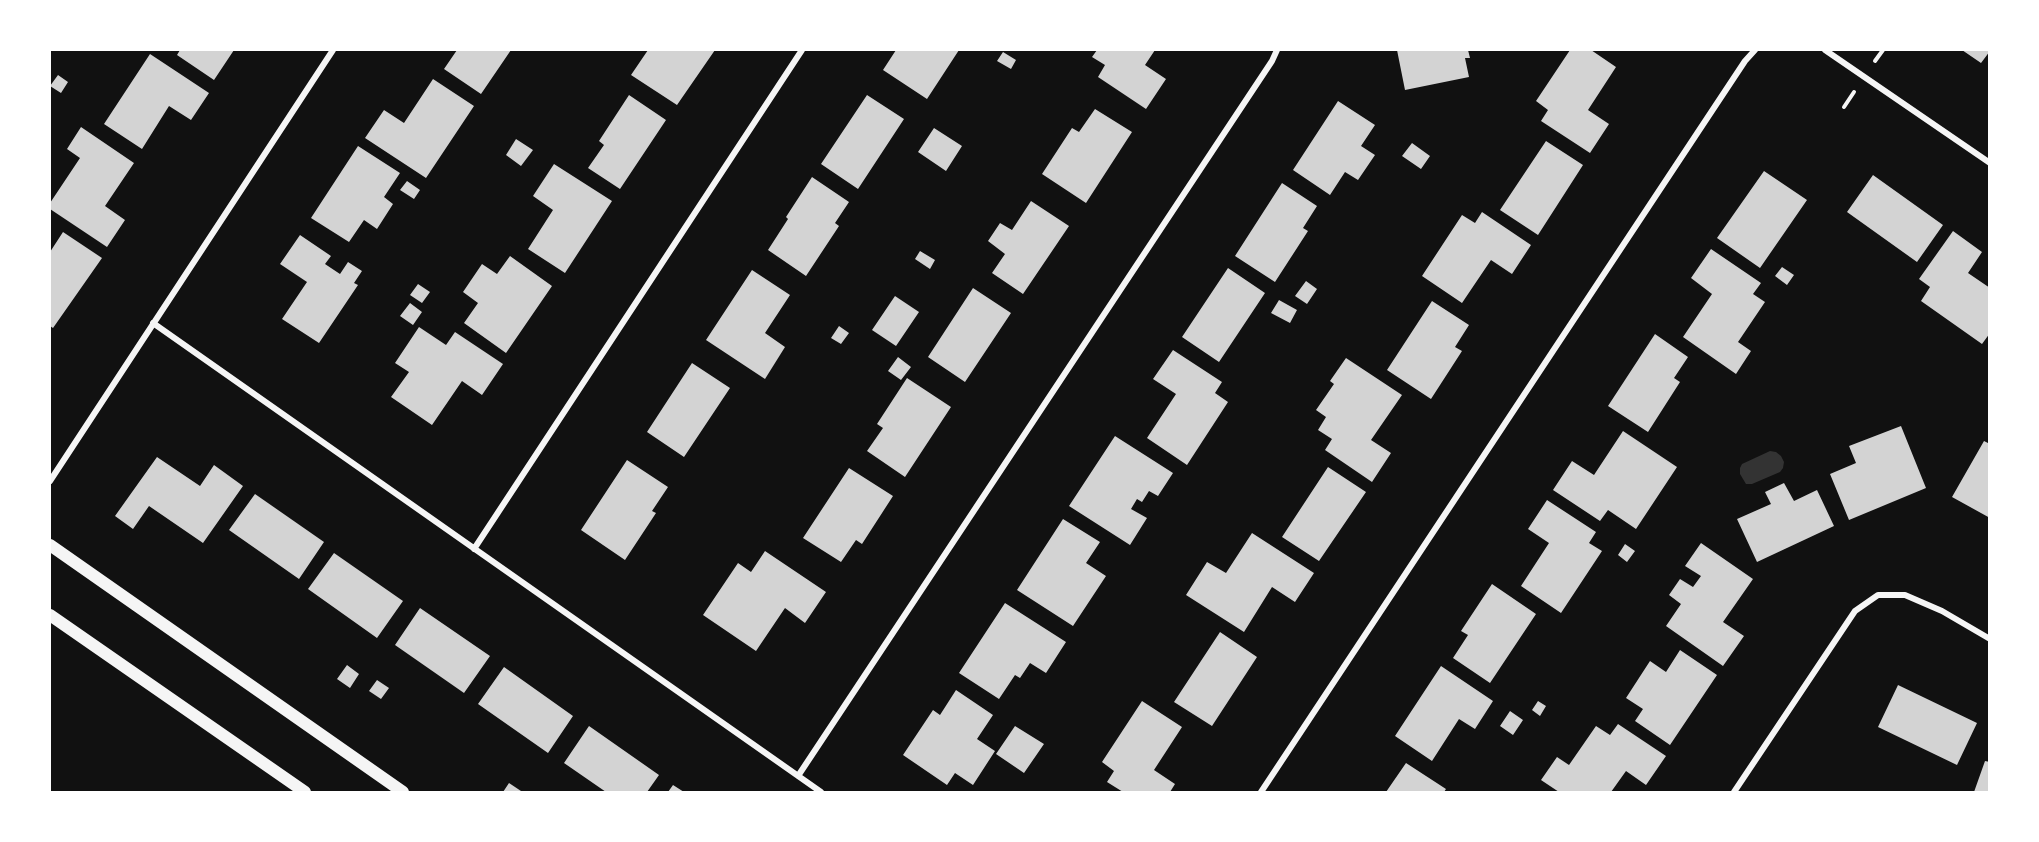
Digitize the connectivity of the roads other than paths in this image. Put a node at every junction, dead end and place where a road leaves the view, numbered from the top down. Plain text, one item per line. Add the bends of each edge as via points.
1 (333, 50) edge
2 (802, 50) edge
3 (1277, 50) edge
4 (1755, 50) edge
5 (1825, 50) edge
6 (1989, 163) edge
7 (153, 323) junction
8 (50, 481) edge
9 (50, 545) edge
10 (474, 549) junction
11 (50, 615) edge
12 (1989, 639) edge
13 (798, 776) junction
14 (305, 792) edge
15 (403, 792) edge
16 (821, 792) edge
17 (1261, 792) edge
18 (1734, 792) edge

1 - 7 street
2 - 10 street
3 - 13 street
4 - 17 street
5 - 6 street
7 - 8 street
7 - 10 street
9 - 15 main road
10 - 13 street
11 - 14 main road
12 - 18 street via 1942,611 1905,596 1878,595 1855,611
13 - 16 street

